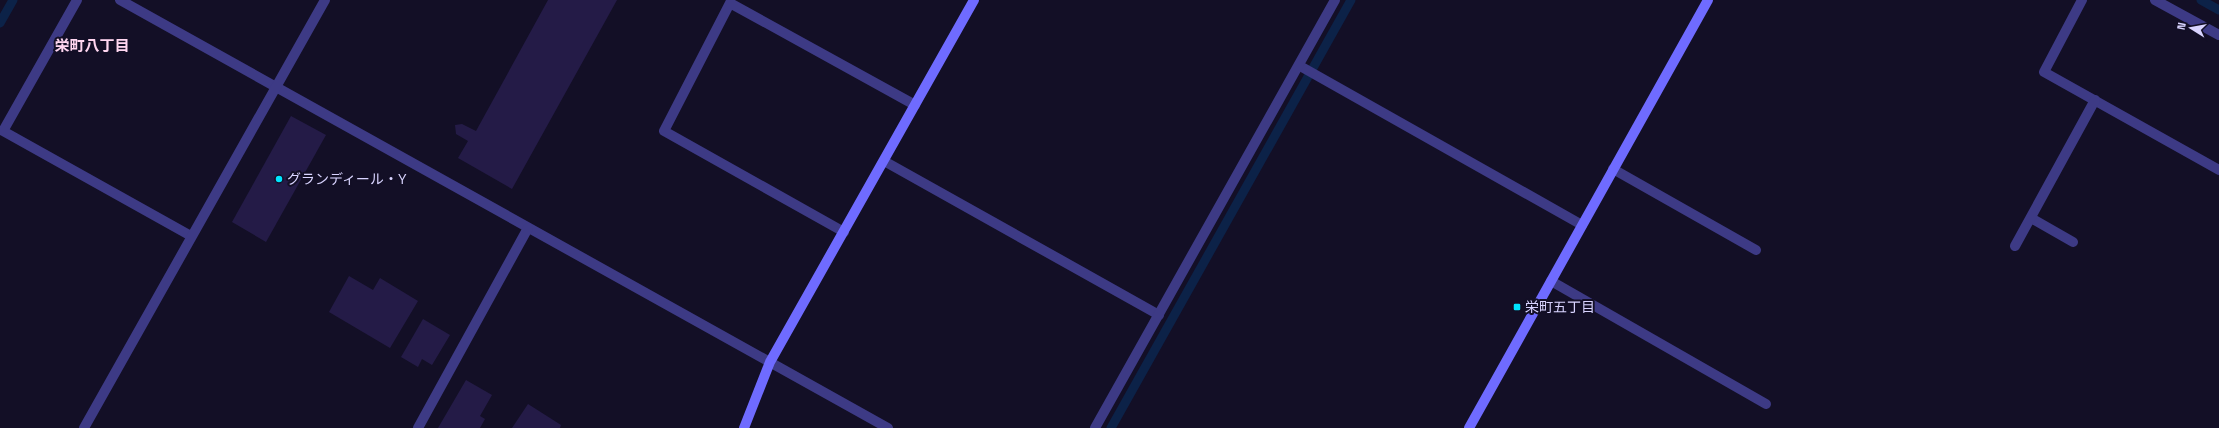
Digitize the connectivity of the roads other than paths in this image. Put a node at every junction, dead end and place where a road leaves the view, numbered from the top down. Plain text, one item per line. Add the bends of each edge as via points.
1 (77, 0) edge
2 (120, 0) edge
3 (325, 0) edge
4 (974, 0) edge
5 (1336, 0) edge
6 (1708, 0) edge
7 (2082, 0) edge
8 (2155, 0) edge
9 (2219, 36) edge
10 (1300, 66) junction
11 (276, 86) junction
12 (2095, 100) junction
13 (915, 105) junction
14 (884, 161) junction
15 (1613, 169) junction
16 (2219, 170) edge
17 (2031, 218) junction
18 (1582, 225) junction
19 (528, 228) junction
20 (844, 232) junction
21 (191, 236) junction
22 (2073, 242) dead end
23 (2015, 246) dead end
24 (1756, 250) dead end
25 (1551, 282) junction
26 (1159, 315) junction
27 (770, 362) junction
28 (1766, 404) dead end
29 (84, 428) edge
30 (418, 428) edge
31 (744, 428) edge
32 (888, 428) edge
33 (1095, 428) edge
34 (1469, 428) edge

1 - 21 street via 3,131
2 - 11 street
3 - 11 street
4 - 13 street
5 - 10 street
6 - 15 street
7 - 12 street via 2044,72
8 - 9 street
10 - 18 street
10 - 26 street
11 - 19 street
11 - 21 street
12 - 16 street
12 - 17 street
13 - 14 street
13 - 20 street via 730,3 664,131
14 - 20 street
14 - 26 street
15 - 18 street
15 - 24 street
17 - 22 street
17 - 23 street
18 - 25 street
19 - 27 street
19 - 30 street
20 - 27 street
21 - 29 street
25 - 28 street
25 - 34 street
26 - 33 street
27 - 31 street
27 - 32 street

